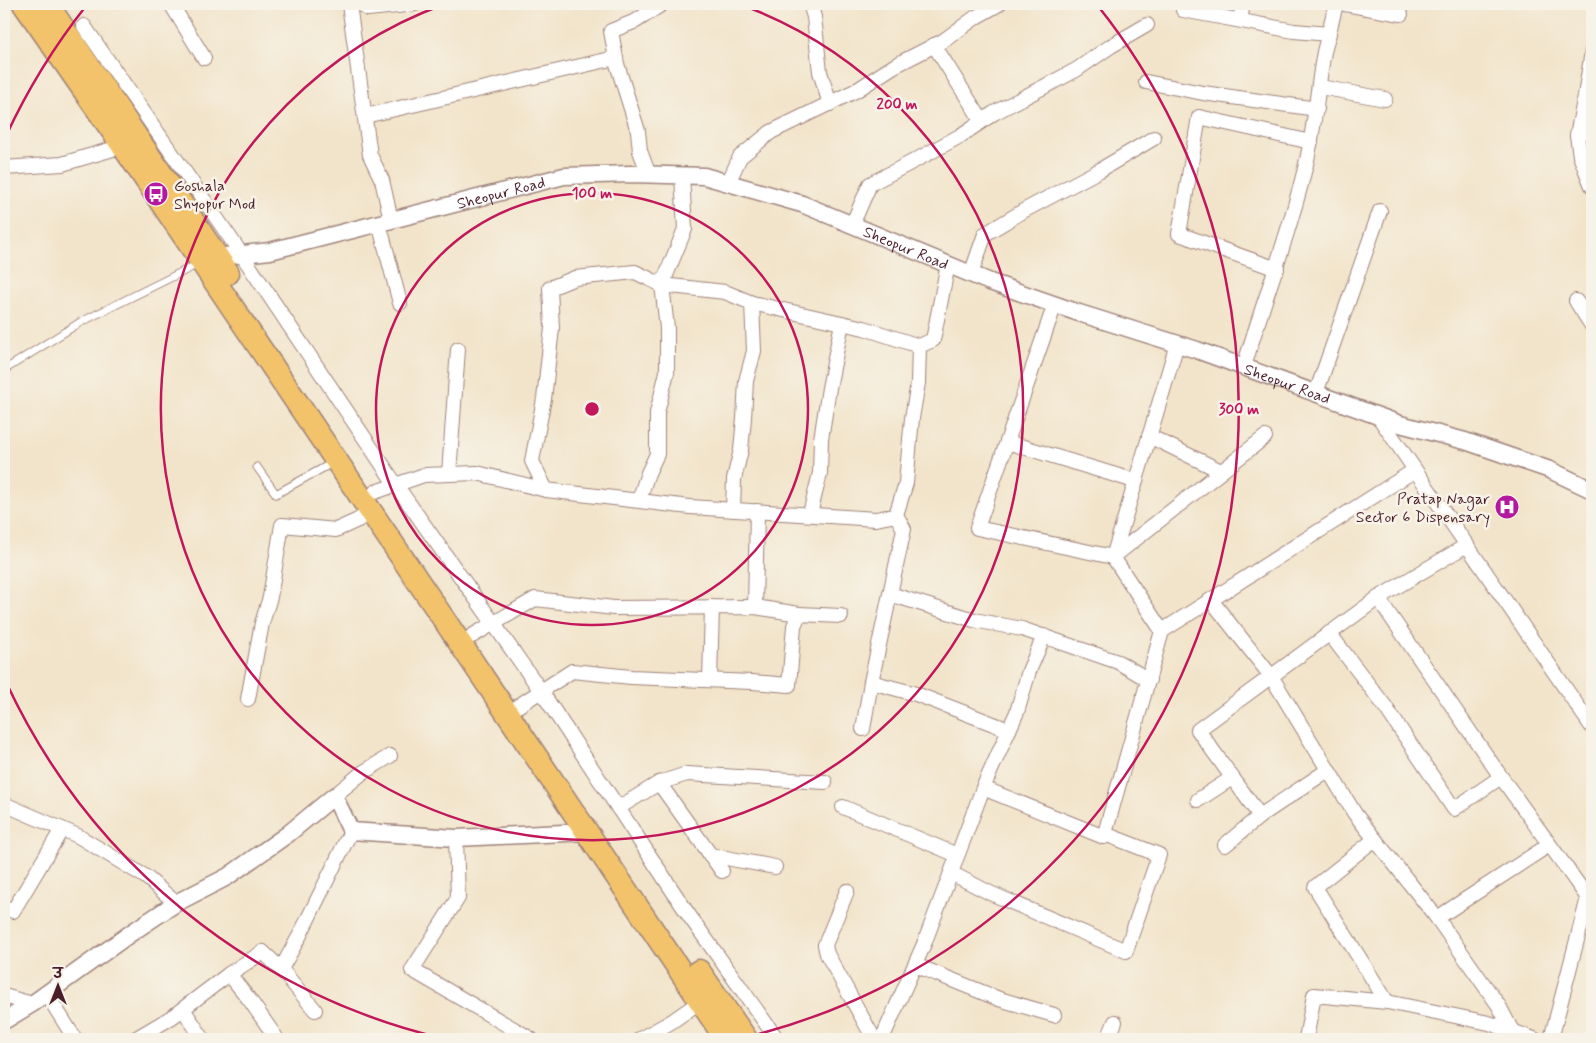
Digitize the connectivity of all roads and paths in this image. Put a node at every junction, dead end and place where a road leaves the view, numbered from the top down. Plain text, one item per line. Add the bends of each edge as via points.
1 (24, 4) edge
2 (47, 4) edge
3 (171, 4) edge
4 (349, 4) edge
5 (360, 4) edge
6 (415, 4) edge
7 (662, 4) edge
8 (810, 4) edge
9 (998, 4) edge
10 (1243, 4) edge
11 (1336, 4) edge
12 (1345, 4) edge
13 (1183, 10) dead end
14 (1401, 14) dead end
15 (1240, 20) junction
16 (1147, 24) dead end
17 (84, 26) dead end
18 (1329, 34) junction
19 (934, 45) junction
20 (1592, 51) edge
21 (204, 58) dead end
22 (615, 58) junction
23 (1146, 82) dead end
24 (1320, 87) junction
25 (1385, 99) dead end
26 (830, 104) junction
27 (1316, 109) junction
28 (365, 116) junction
29 (982, 121) junction
30 (1592, 127) edge
31 (1577, 135) junction
32 (1154, 138) dead end
33 (1310, 142) junction
34 (123, 146) junction
35 (4, 168) edge
36 (649, 175) junction
37 (682, 176) junction
38 (728, 183) junction
39 (1592, 186) edge
40 (1380, 211) dead end
41 (385, 222) junction
42 (852, 225) junction
43 (242, 254) junction
44 (209, 259) junction
45 (948, 264) junction
46 (1277, 269) junction
47 (971, 274) junction
48 (662, 285) junction
49 (1576, 301) dead end
50 (752, 302) junction
51 (400, 303) dead end
52 (1055, 304) junction
53 (842, 323) junction
54 (1592, 326) edge
55 (1177, 344) junction
56 (919, 346) junction
57 (458, 349) dead end
58 (1244, 367) junction
59 (4, 370) edge
60 (1316, 393) junction
61 (1378, 416) junction
62 (1149, 436) junction
63 (1265, 436) dead end
64 (1007, 442) junction
65 (336, 460) junction
66 (257, 467) dead end
67 (1415, 470) junction
68 (1221, 471) junction
69 (449, 474) junction
70 (1135, 481) junction
71 (396, 484) junction
72 (546, 490) junction
73 (1592, 490) edge
74 (639, 500) junction
75 (373, 501) junction
76 (733, 510) junction
77 (757, 511) junction
78 (810, 514) junction
79 (896, 515) junction
80 (1467, 545) junction
81 (1112, 557) junction
82 (890, 594) junction
83 (1378, 598) junction
84 (1211, 600) junction
85 (755, 607) junction
86 (712, 608) junction
87 (799, 614) junction
88 (841, 616) dead end
89 (493, 623) junction
90 (1162, 631) junction
91 (1329, 633) junction
92 (472, 636) junction
93 (1044, 636) junction
94 (1271, 676) junction
95 (710, 680) junction
96 (1149, 680) junction
97 (871, 682) junction
98 (541, 691) junction
99 (248, 699) dead end
100 (518, 706) junction
101 (1588, 711) edge
102 (1592, 727) edge
103 (863, 729) dead end
104 (1009, 730) junction
105 (390, 756) dead end
106 (1328, 770) junction
107 (1501, 777) junction
108 (1232, 778) junction
109 (825, 782) dead end
110 (659, 783) junction
111 (983, 788) junction
112 (334, 796) junction
113 (1198, 800) dead end
114 (4, 804) edge
115 (843, 807) dead end
116 (618, 808) junction
117 (1260, 816) junction
118 (62, 829) junction
119 (350, 831) junction
120 (586, 832) junction
121 (1105, 834) junction
122 (456, 838) junction
123 (1375, 839) junction
124 (1225, 845) dead end
125 (1549, 845) junction
126 (710, 855) junction
127 (957, 855) junction
128 (775, 867) dead end
129 (722, 871) dead end
130 (951, 873) junction
131 (1587, 888) edge
132 (847, 891) dead end
133 (176, 903) junction
134 (4, 907) edge
135 (1437, 918) junction
136 (914, 965) junction
137 (281, 969) junction
138 (229, 974) junction
139 (46, 993) junction
140 (4, 996) edge
141 (701, 1001) junction
142 (1387, 1002) junction
143 (32, 1004) junction
144 (183, 1009) junction
145 (314, 1010) dead end
146 (1054, 1015) dead end
147 (4, 1021) edge
148 (1115, 1022) dead end
149 (1512, 1031) junction
150 (144, 1037) edge
151 (75, 1039) edge
152 (202, 1039) edge
153 (277, 1039) edge
154 (532, 1039) edge
155 (640, 1039) edge
156 (726, 1039) edge
157 (746, 1039) edge
158 (778, 1039) edge
159 (874, 1039) edge
160 (882, 1039) edge
161 (1108, 1039) edge
162 (1306, 1039) edge
163 (1534, 1039) edge
164 (1551, 1039) edge

1 - 34 highway
2 - 44 highway
3 - 21 street
4 - 28 street
5 - 6 street via 368,9
7 - 22 street via 611,32
8 - 26 street via 820,72
9 - 19 street
10 - 15 street
11 - 18 street
12 - 14 street
13 - 15 street
15 - 18 street
16 - 29 street via 1076,70
17 - 43 street
18 - 24 street
19 - 26 street
19 - 29 street
20 - 31 street
22 - 28 street
22 - 36 street
23 - 27 street
24 - 25 street
24 - 27 street
26 - 38 street via 771,132 740,157
27 - 33 street
28 - 41 street via 370,155 382,180
29 - 42 street via 870,184
30 - 31 street
31 - 39 street via 1580,156
32 - 47 street via 985,234
33 - 46 street
33 - 46 street via 1199,118 1179,234
34 - 35 street via 62,164
34 - 44 highway
36 - 37 street, Sheopur Road
36 - 41 street, Sheopur Road via 564,176
37 - 38 street, Sheopur Road via 704,176
37 - 48 street via 685,229
38 - 42 street, Sheopur Road via 802,204
40 - 60 street
41 - 43 street, Sheopur Road via 270,251
41 - 51 street
42 - 45 street, Sheopur Road
43 - 44 street, Sheopur Road
43 - 71 street
44 - 59 lane via 79,323
44 - 65 highway
44 - 75 highway
45 - 47 street, Sheopur Road
45 - 56 street via 933,340
46 - 58 street
47 - 52 street, Sheopur Road
48 - 50 street via 725,292
48 - 72 street via 635,272 575,278 550,288 552,328 544,399 532,461
48 - 74 street via 667,328 667,372 657,413 657,454
49 - 54 street
50 - 53 street
50 - 76 street via 754,350 746,381
52 - 55 street, Sheopur Road
52 - 64 street
53 - 56 street
53 - 78 street via 822,430 820,473
55 - 58 street, Sheopur Road
55 - 62 street
56 - 79 street via 906,483
57 - 69 street
58 - 60 street, Sheopur Road
60 - 61 street, Sheopur Road
61 - 67 street
61 - 73 street, Sheopur Road via 1550,470
62 - 68 street
62 - 70 street
63 - 68 street
64 - 70 street
64 - 81 street via 977,528
65 - 66 lane via 276,494
65 - 75 highway
67 - 80 street
67 - 84 street
68 - 81 street
69 - 71 street via 424,475
69 - 72 street via 476,473
70 - 81 street
71 - 75 street
71 - 89 street
72 - 74 street
74 - 76 street
75 - 92 highway
75 - 99 street via 358,520 336,530 282,525
75 - 120 highway
76 - 77 street
77 - 78 street
77 - 85 street
78 - 79 street via 876,519
79 - 82 street via 904,529
80 - 83 street
80 - 101 street
81 - 90 street
82 - 93 street via 974,620
82 - 97 street
83 - 91 street
83 - 107 street
84 - 90 street
84 - 94 street
85 - 86 street
85 - 87 street
86 - 89 street via 614,608 535,599
86 - 95 street
87 - 88 street
87 - 95 street via 794,626 788,685
89 - 92 street
89 - 98 street
90 - 96 street
91 - 94 street
91 - 107 street via 1384,705 1454,809
92 - 100 highway
93 - 96 street via 1118,662
93 - 104 street
94 - 106 street
94 - 108 street via 1198,730
95 - 98 street via 572,672
96 - 121 street
97 - 103 street
97 - 104 street via 916,694
98 - 100 street
98 - 116 street
100 - 157 highway
101 - 102 street
104 - 111 street
105 - 112 street
106 - 117 street
106 - 123 street
107 - 125 street
108 - 113 street
108 - 117 street
109 - 110 street via 687,774
110 - 116 street
110 - 126 street
111 - 121 street
111 - 127 street
112 - 119 street
112 - 133 street via 288,834 227,877
114 - 118 street
115 - 127 street
116 - 158 street via 688,914
117 - 124 street
118 - 133 street via 146,877
118 - 134 street via 13,911
119 - 122 street
119 - 137 street
120 - 122 street
120 - 141 highway
121 - 130 street via 1159,855 1126,951
122 - 154 street via 458,898 412,970
123 - 135 street
123 - 142 street via 1315,887
125 - 131 street
125 - 135 street
126 - 128 street
126 - 129 street
127 - 130 street
130 - 136 street
131 - 164 street via 1588,898
132 - 159 street via 825,945
133 - 139 street
135 - 149 street via 1499,1006
136 - 146 street via 999,999
136 - 160 street
137 - 138 street via 263,952
137 - 145 street
138 - 144 street
138 - 153 street
139 - 143 street
139 - 151 street
140 - 143 street
141 - 155 street
141 - 156 highway
142 - 149 street
142 - 162 street via 1314,995
143 - 147 street
144 - 150 street
144 - 152 street
148 - 161 street
149 - 163 street

